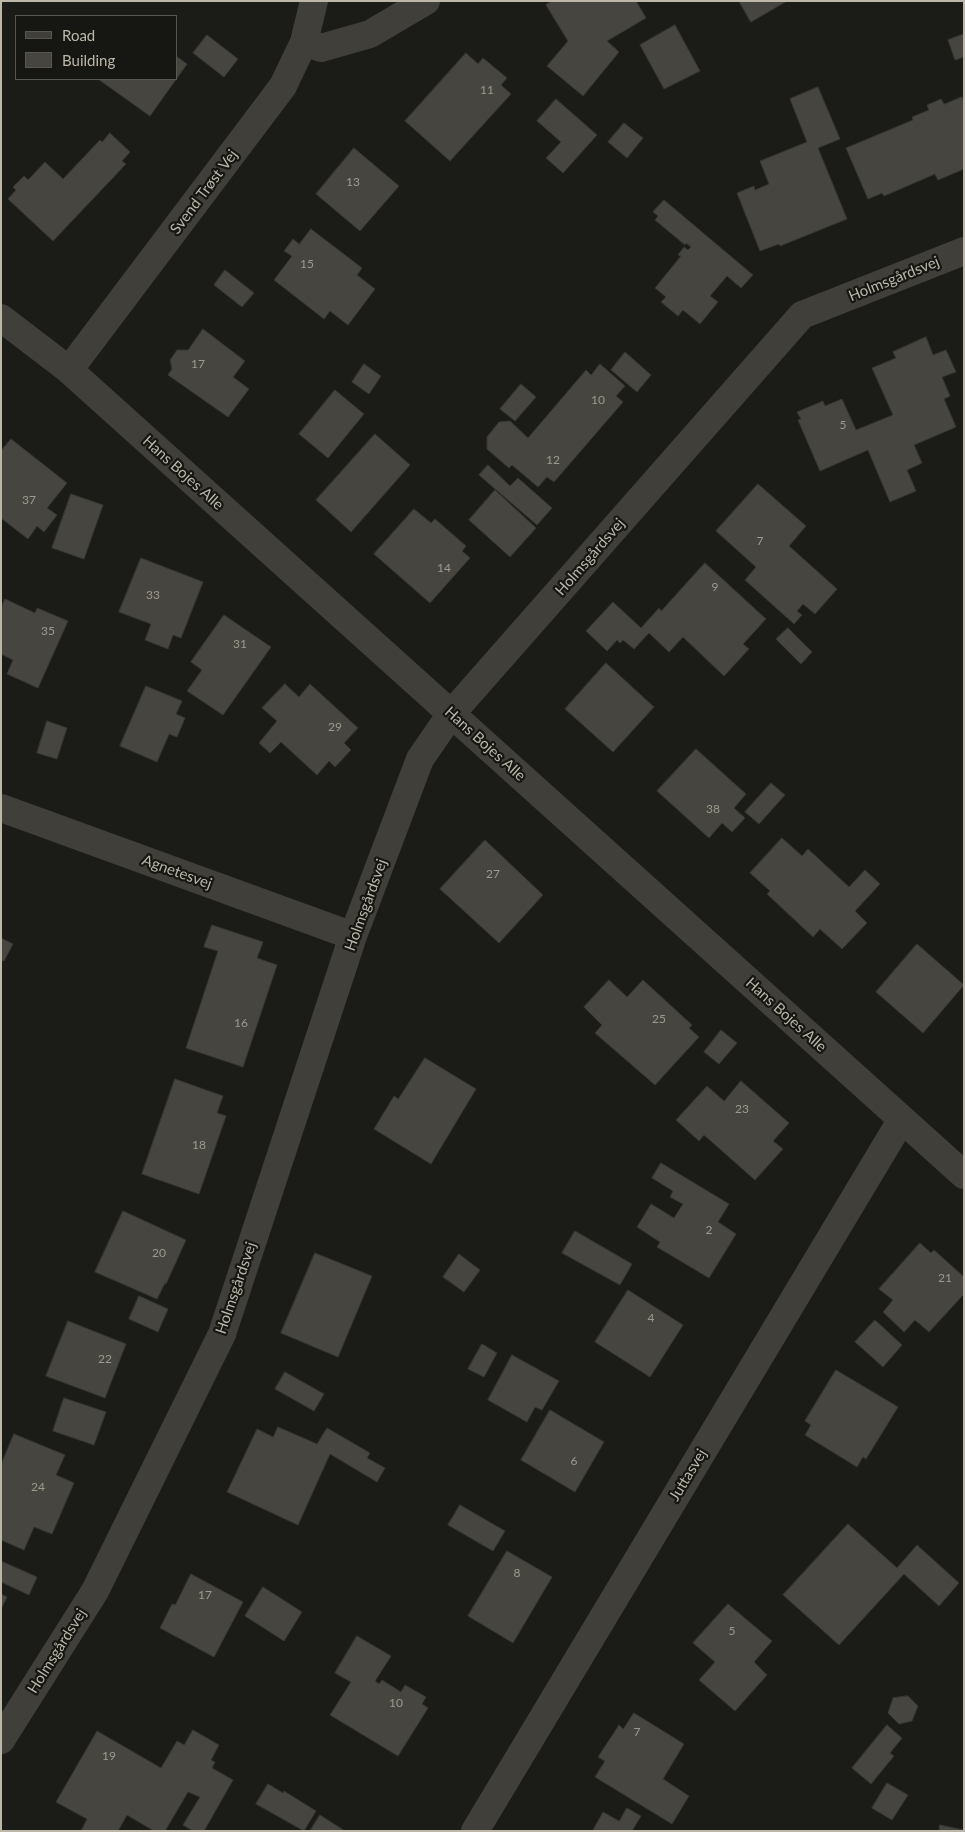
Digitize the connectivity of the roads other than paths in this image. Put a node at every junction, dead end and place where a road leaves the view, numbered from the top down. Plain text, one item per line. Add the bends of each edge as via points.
1 (314, 1) edge
2 (426, 1) edge
3 (304, 42) junction
4 (964, 251) edge
5 (1, 318) edge
6 (69, 370) junction
7 (452, 714) junction
8 (1, 808) edge
9 (354, 936) junction
10 (902, 1119) junction
11 (964, 1175) edge
12 (1, 1740) edge
13 (475, 1831) edge

1 - 3 street, Svend Trøst Vej
2 - 3 street via 370,34 321,48
3 - 6 street, Svend Trøst Vej via 283,86
4 - 7 street, Holmsgårdsvej via 802,315
5 - 6 street, Hans Bojes Alle
6 - 7 street, Hans Bojes Alle
7 - 9 street, Holmsgårdsvej via 420,759
7 - 10 street, Hans Bojes Alle
8 - 9 street, Agnetesvej
9 - 12 street, Holmsgårdsvej via 222,1334 95,1591
10 - 11 street, Hans Bojes Alle
10 - 13 street, Juttasvej

